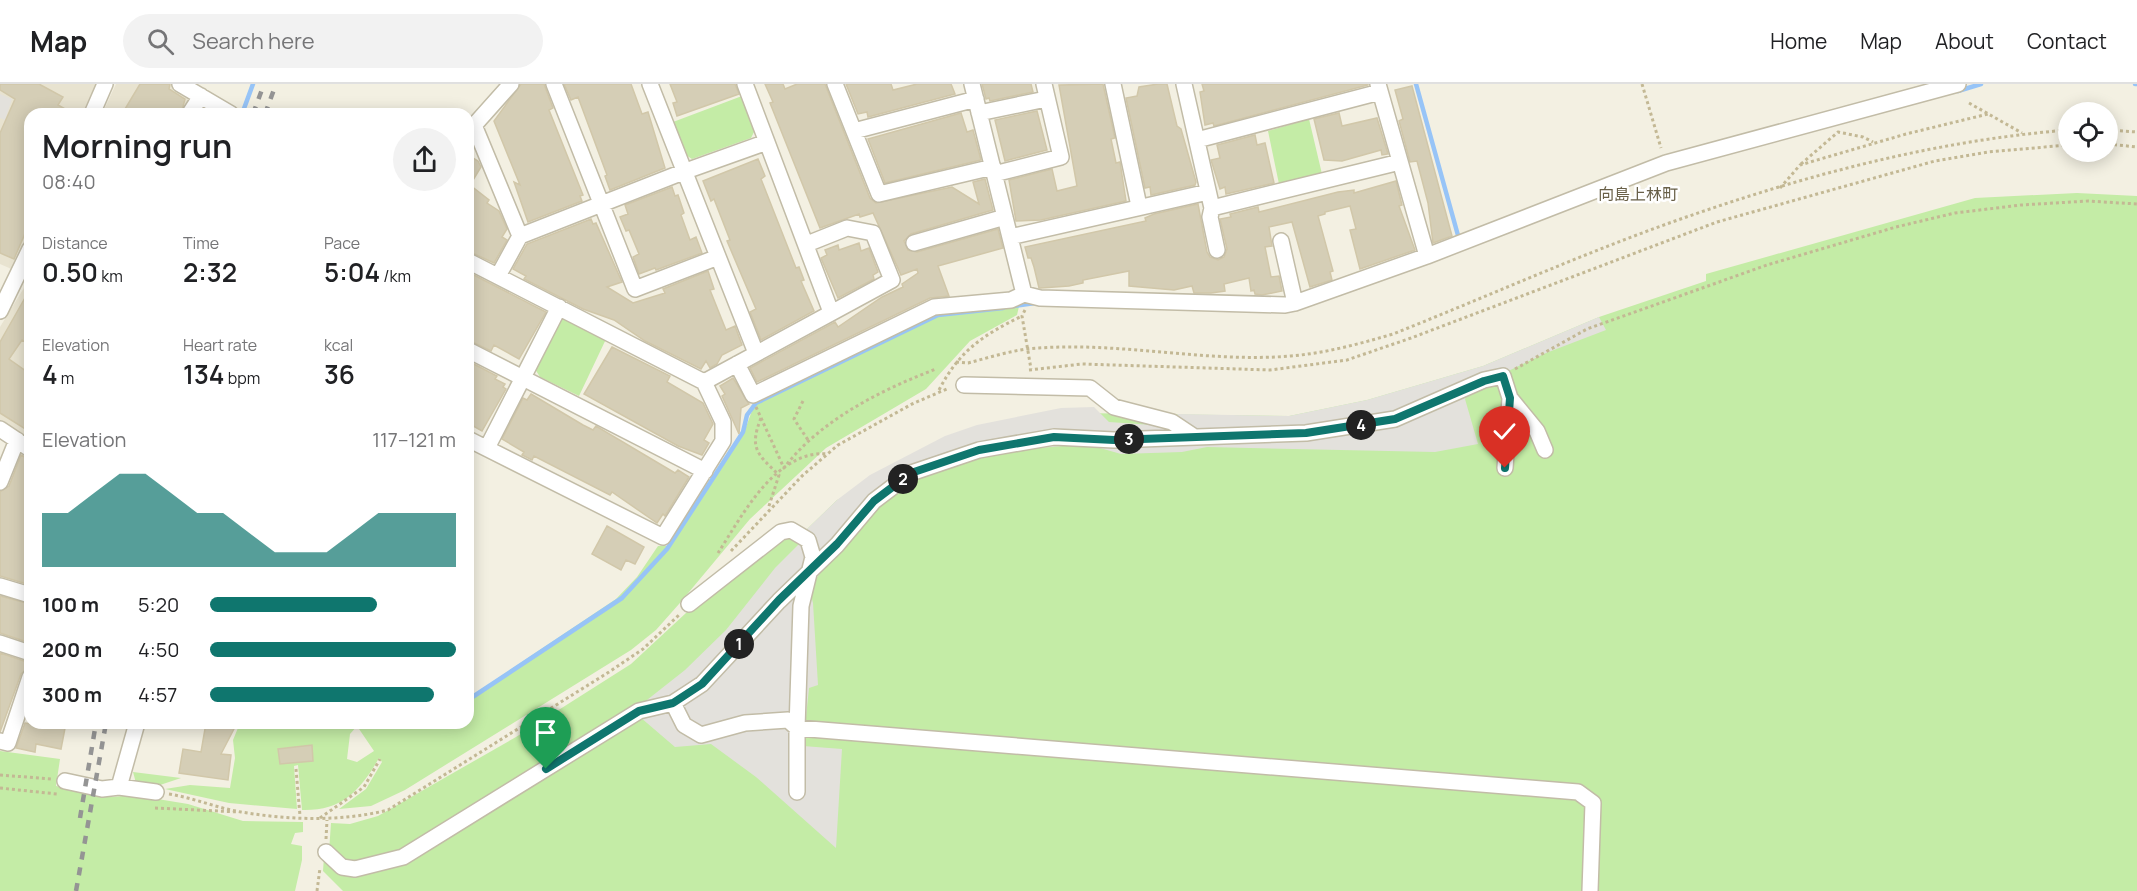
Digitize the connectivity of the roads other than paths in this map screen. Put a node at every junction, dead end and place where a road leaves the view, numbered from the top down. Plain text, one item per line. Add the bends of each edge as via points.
1 (105, 84) edge
2 (180, 84) edge
3 (511, 84) edge
4 (554, 84) edge
5 (650, 84) edge
6 (745, 84) edge
7 (835, 84) edge
8 (972, 84) edge
9 (1113, 84) edge
10 (1184, 84) edge
11 (1958, 84) edge
12 (1379, 88) edge
13 (1045, 92) edge
14 (201, 96) junction
15 (977, 106) junction
16 (95, 108) edge
17 (193, 108) edge
18 (221, 108) edge
19 (474, 125) edge
20 (854, 131) junction
21 (474, 135) edge
22 (1197, 140) junction
23 (767, 142) junction
24 (1400, 162) junction
25 (993, 170) junction
26 (683, 171) junction
27 (1208, 192) junction
28 (600, 205) junction
29 (1139, 206) junction
30 (1212, 208) junction
31 (1005, 217) junction
32 (520, 236) junction
33 (1010, 237) junction
34 (1281, 241) dead end
35 (914, 243) dead end
36 (807, 244) junction
37 (1216, 250) dead end
38 (1427, 256) junction
39 (718, 257) junction
40 (24, 261) edge
41 (474, 264) edge
42 (498, 276) junction
43 (1024, 294) junction
44 (1295, 303) junction
45 (559, 307) junction
46 (0, 310) edge
47 (831, 312) junction
48 (474, 353) edge
49 (756, 353) junction
50 (737, 364) junction
51 (523, 378) junction
52 (704, 382) junction
53 (964, 385) dead end
54 (1510, 398) junction
55 (0, 429) edge
56 (1193, 436) junction
57 (474, 442) edge
58 (24, 444) edge
59 (487, 448) junction
60 (1545, 450) dead end
61 (1505, 468) dead end
62 (705, 471) junction
63 (0, 482) edge
64 (809, 572) junction
65 (0, 586) edge
66 (24, 593) edge
67 (689, 604) dead end
68 (0, 643) edge
69 (24, 651) edge
70 (24, 695) edge
71 (673, 703) junction
72 (797, 728) junction
73 (136, 729) edge
74 (0, 741) edge
75 (65, 781) road end
76 (119, 787) junction
77 (156, 792) road end
78 (797, 792) dead end
79 (326, 852) dead end
80 (1590, 891) edge

1 - 16 street
2 - 14 street
3 - 19 street
4 - 28 street
5 - 26 street
6 - 23 street
7 - 20 street
8 - 15 street
9 - 29 street
10 - 22 street
11 - 38 street via 1666,163
12 - 22 street
12 - 24 street
13 - 15 street
13 - 25 street via 1060,158
14 - 17 street
14 - 18 street
15 - 20 street
15 - 25 street
20 - 25 street via 879,194
21 - 32 street
22 - 27 street
23 - 26 street
23 - 36 street
24 - 30 street
24 - 38 street
25 - 31 street
26 - 28 street
26 - 39 street
27 - 29 street
27 - 30 street
28 - 32 street
28 - 39 street via 635,289
29 - 33 street
30 - 37 street
31 - 33 street
31 - 35 street
32 - 42 street
33 - 43 street
34 - 44 street
36 - 47 street
36 - 47 street via 847,228 873,233 892,280
38 - 44 street
39 - 49 street
40 - 46 street
41 - 42 street
42 - 45 street
43 - 44 street via 1040,298
43 - 50 street via 1011,300 934,307 753,395
45 - 51 street
45 - 52 street
47 - 49 street
48 - 51 street
49 - 50 street
50 - 52 street
51 - 59 street
51 - 62 street
52 - 62 street via 723,422 723,441
53 - 56 street via 1090,388 1114,407 1172,422
54 - 56 street via 1503,376 1395,419 1306,433
54 - 60 street via 1537,431
54 - 61 street
55 - 58 street
56 - 64 street via 1114,440 1054,437 979,450 911,473 874,501
57 - 59 street
58 - 63 street
59 - 62 street via 663,537
64 - 67 street via 813,557 808,540 791,530 781,532
64 - 71 street via 702,684
64 - 72 street via 801,606
65 - 66 street
68 - 69 street
70 - 74 street via 8,743
71 - 72 street via 684,725 701,735 745,723 788,720
71 - 79 street via 639,711 403,857 355,869 342,867
72 - 78 street
72 - 80 street via 1578,792 1593,803
73 - 76 street
75 - 76 street via 102,789
76 - 77 street

